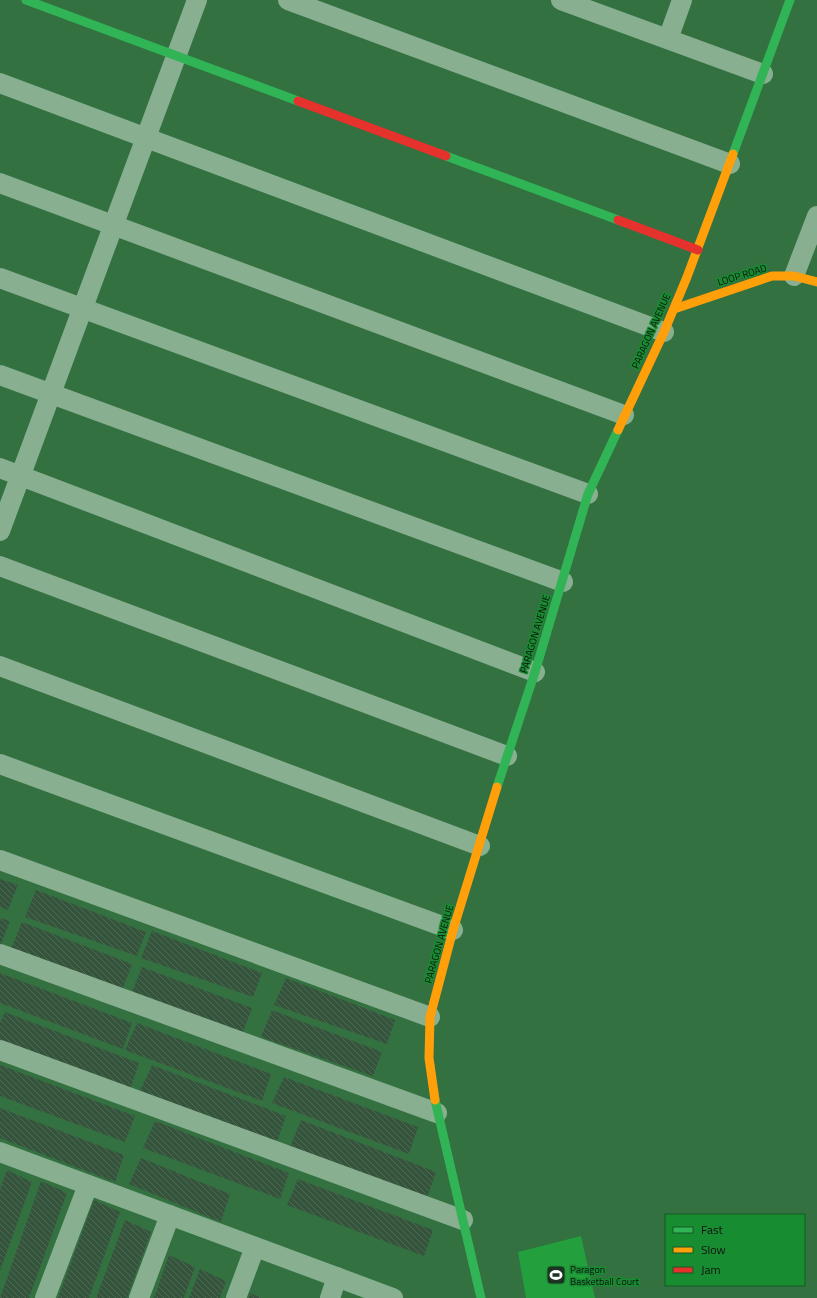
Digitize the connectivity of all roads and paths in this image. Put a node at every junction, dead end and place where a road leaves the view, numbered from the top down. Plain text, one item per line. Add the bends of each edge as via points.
1 (26, 0) edge
2 (197, 0) edge
3 (288, 0) edge
4 (561, 0) edge
5 (682, 0) edge
6 (790, 0) edge
7 (585, 4) edge
8 (668, 39) junction
9 (177, 56) junction
10 (762, 74) junction
11 (0, 84) edge
12 (146, 138) junction
13 (730, 164) junction
14 (0, 183) edge
15 (817, 216) edge
16 (114, 225) junction
17 (698, 250) junction
18 (794, 276) junction
19 (0, 278) edge
20 (817, 282) edge
21 (83, 308) junction
22 (674, 309) junction
23 (664, 332) junction
24 (0, 375) edge
25 (51, 394) junction
26 (624, 415) junction
27 (0, 468) edge
28 (21, 475) junction
29 (588, 494) junction
30 (0, 531) edge
31 (0, 566) edge
32 (562, 582) junction
33 (0, 666) edge
34 (536, 672) junction
35 (506, 756) junction
36 (0, 764) edge
37 (480, 846) junction
38 (0, 860) edge
39 (453, 930) junction
40 (0, 954) edge
41 (430, 1018) junction
42 (0, 1050) edge
43 (437, 1113) junction
44 (1, 1154) edge
45 (88, 1185) junction
46 (170, 1215) junction
47 (462, 1220) junction
48 (255, 1246) junction
49 (337, 1277) junction
50 (45, 1298) edge
51 (139, 1298) edge
52 (236, 1298) edge
53 (330, 1298) edge
54 (393, 1298) edge
55 (481, 1298) edge

1 - 9 street
2 - 9 street
3 - 13 street
4 - 7 street
5 - 8 street
6 - 10 street, PARAGON AVENUE
7 - 8 street
8 - 10 street
9 - 12 street
9 - 17 street
10 - 13 street, PARAGON AVENUE
11 - 12 street
12 - 16 street
12 - 23 street
13 - 17 street, PARAGON AVENUE
14 - 16 street
15 - 18 street
16 - 21 street
16 - 26 street
17 - 22 street, PARAGON AVENUE
18 - 20 street, LOOP ROAD
18 - 22 street, LOOP ROAD via 762,278
19 - 21 street
21 - 25 street
21 - 29 street
22 - 23 street, PARAGON AVENUE
23 - 26 street, PARAGON AVENUE
24 - 25 street
25 - 28 street
25 - 32 street
26 - 29 street, PARAGON AVENUE
27 - 28 street
28 - 30 street
28 - 34 street
29 - 32 street, PARAGON AVENUE
31 - 35 street
32 - 34 street, PARAGON AVENUE
33 - 37 street
34 - 35 street, PARAGON AVENUE
35 - 37 street, PARAGON AVENUE
36 - 39 street
37 - 39 street, PARAGON AVENUE
38 - 41 street
39 - 41 street, PARAGON AVENUE
40 - 43 street
41 - 43 street, PARAGON AVENUE via 429,1058
42 - 47 street
43 - 47 street, PARAGON AVENUE
44 - 45 street
45 - 46 street
45 - 50 street
46 - 48 street
46 - 51 street
47 - 55 street, PARAGON AVENUE
48 - 49 street
48 - 52 street
49 - 53 street
49 - 54 street

